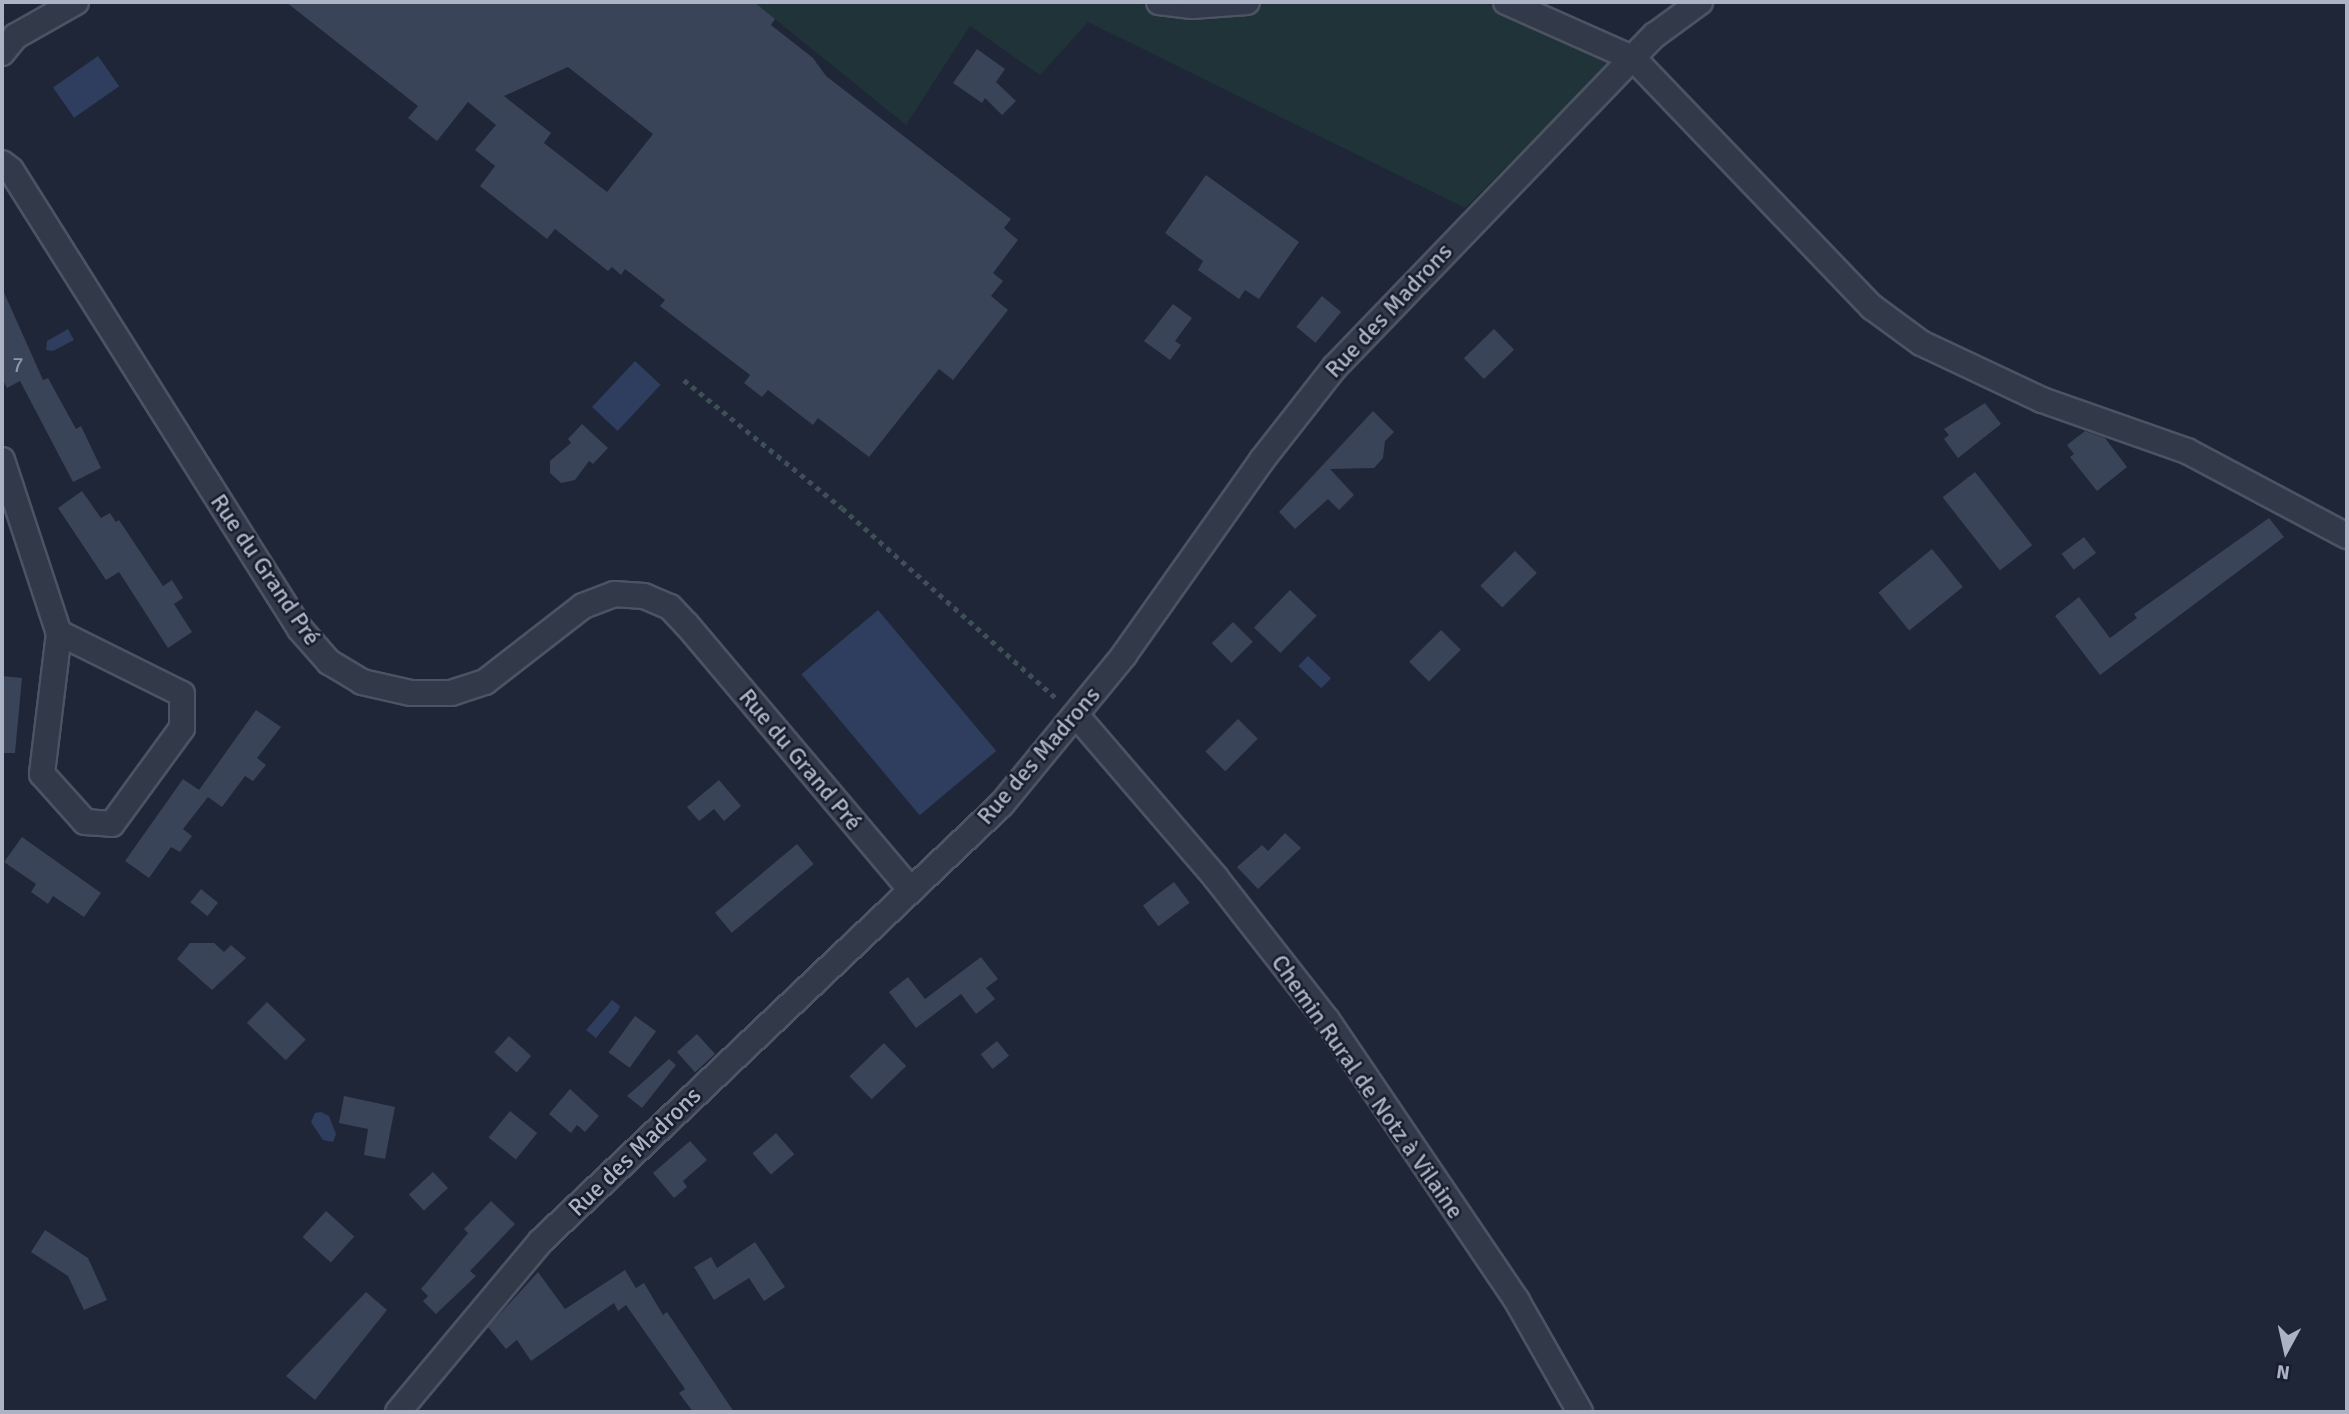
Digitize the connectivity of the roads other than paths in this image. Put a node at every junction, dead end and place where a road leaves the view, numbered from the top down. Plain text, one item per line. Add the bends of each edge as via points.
1 (76, 2) edge
2 (1159, 2) edge
3 (1247, 2) edge
4 (1506, 2) edge
5 (1700, 2) edge
6 (2, 53) edge
7 (1634, 59) junction
8 (2, 163) edge
9 (2, 460) edge
10 (2347, 536) edge
11 (59, 633) junction
12 (1076, 715) junction
13 (911, 890) junction
14 (398, 1412) edge
15 (1580, 1412) edge

1 - 6 street via 16,36
2 - 3 street via 1192,6
4 - 7 street
5 - 7 street, Rue des Madrons via 1656,35
7 - 10 street via 1872,307 1921,343 2010,387 2187,451
7 - 12 street, Rue des Madrons via 1335,367
8 - 13 street, Rue du Grand Pré via 11,170 300,629 329,662 362,682 411,693 451,693 502,671 583,606 614,594 645,596 670,607 687,625
9 - 11 street
11 - 11 street via 42,774 85,822 112,824 182,728 182,694
12 - 13 street, Rue des Madrons via 1001,805
12 - 15 street, Chemin Rural de Notz à Vilaine via 1216,878 1327,1020 1517,1301
13 - 14 street, Rue des Madrons via 541,1241

